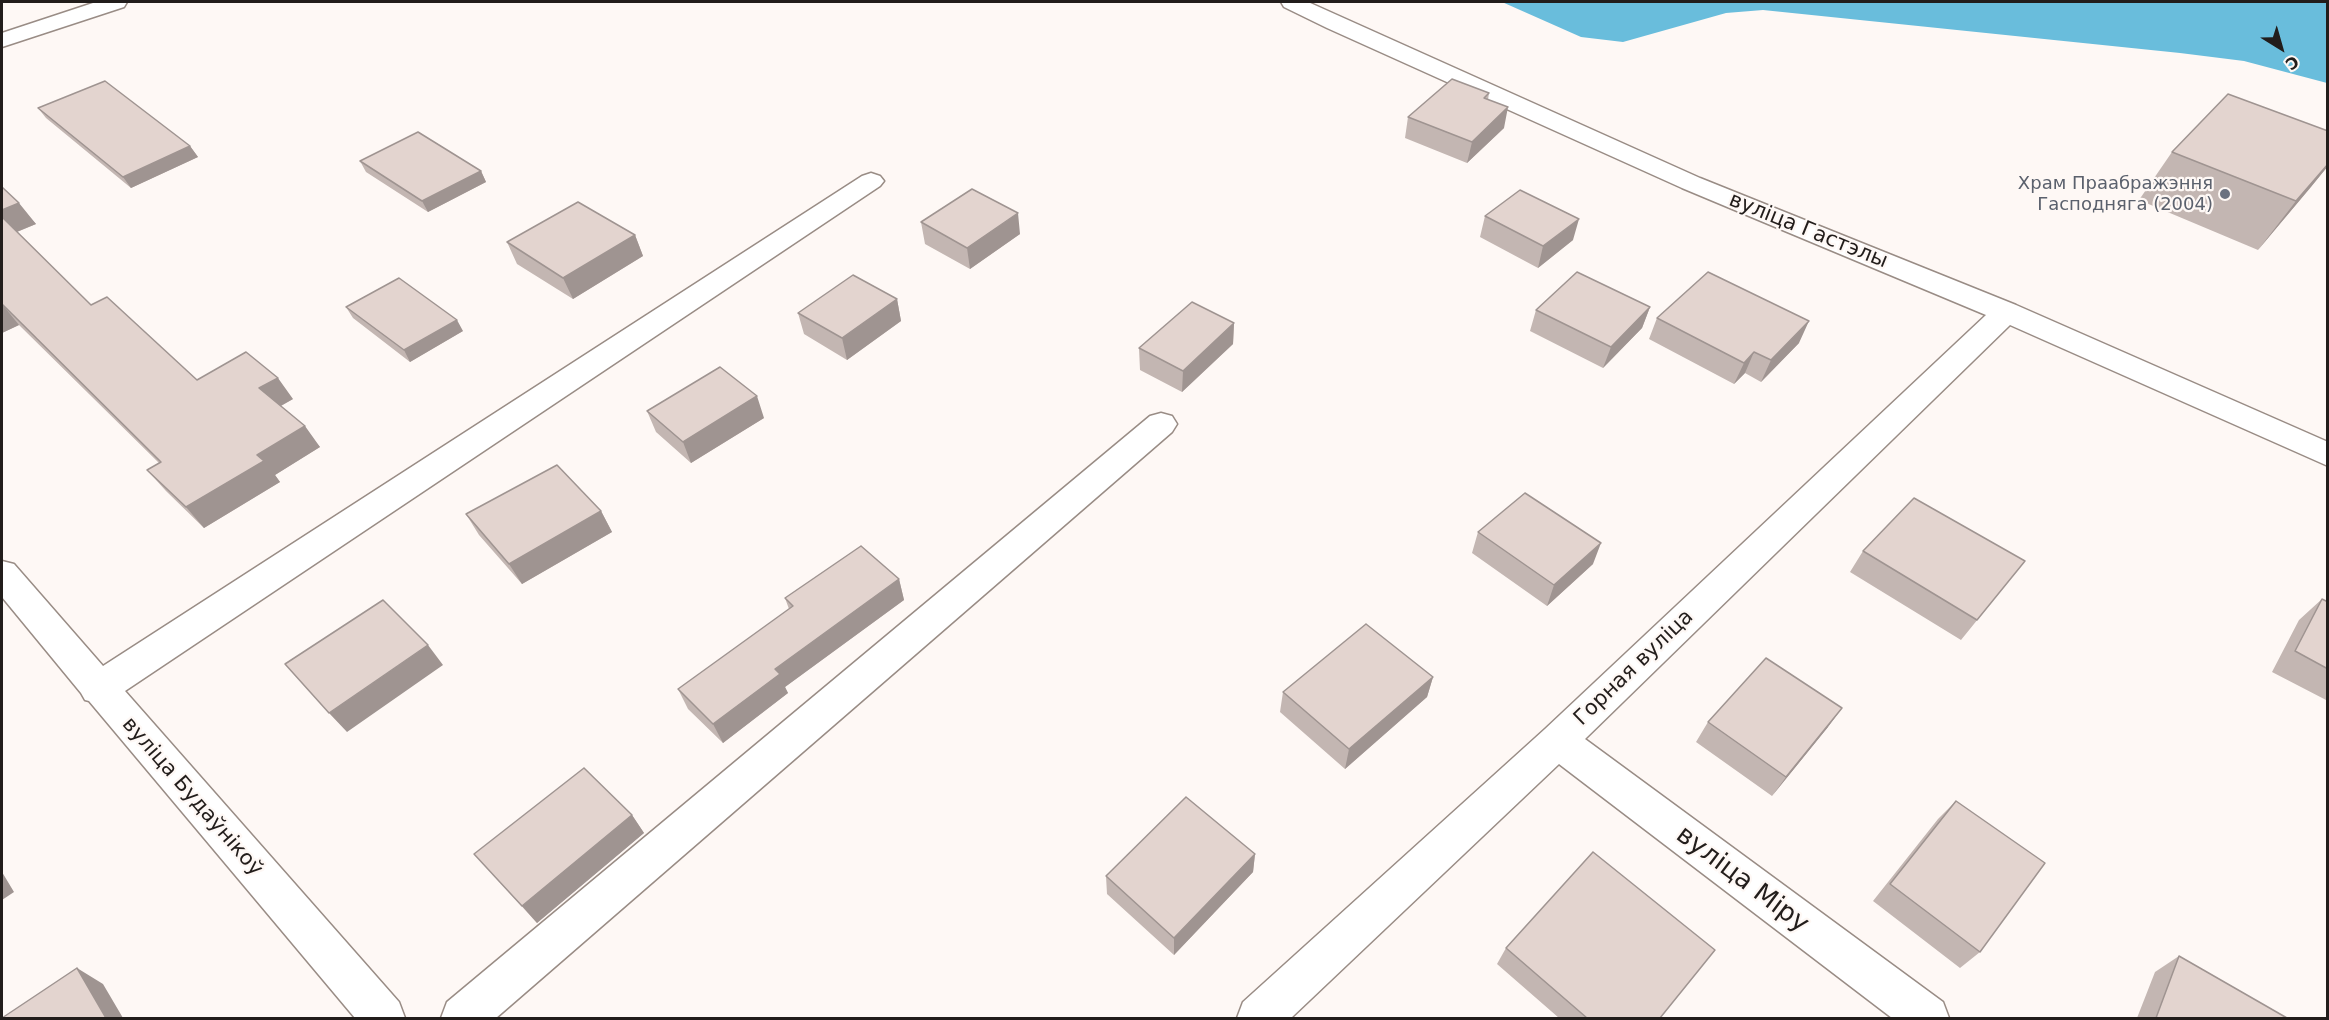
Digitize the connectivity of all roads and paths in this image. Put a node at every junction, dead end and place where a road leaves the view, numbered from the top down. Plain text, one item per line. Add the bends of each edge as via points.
1 (116, 2) edge
2 (1292, 2) edge
3 (2, 40) edge
4 (871, 181) dead end
5 (2006, 312) junction
6 (1161, 424) dead end
7 (2328, 455) edge
8 (2, 574) edge
9 (98, 689) junction
10 (1558, 741) junction
11 (383, 1018) edge
12 (464, 1018) edge
13 (1258, 1018) edge
14 (1927, 1018) edge

1 - 3 street
2 - 5 street, вуліца Гастэлы via 1691,183
4 - 9 street
5 - 7 street, вуліца Гастэлы
5 - 10 street, Горная вуліца
6 - 12 street
8 - 9 street, вуліца Будаўнікоў
9 - 11 street, вуліца Будаўнікоў
10 - 13 street, Горная вуліца
10 - 14 street, вуліца Міру

